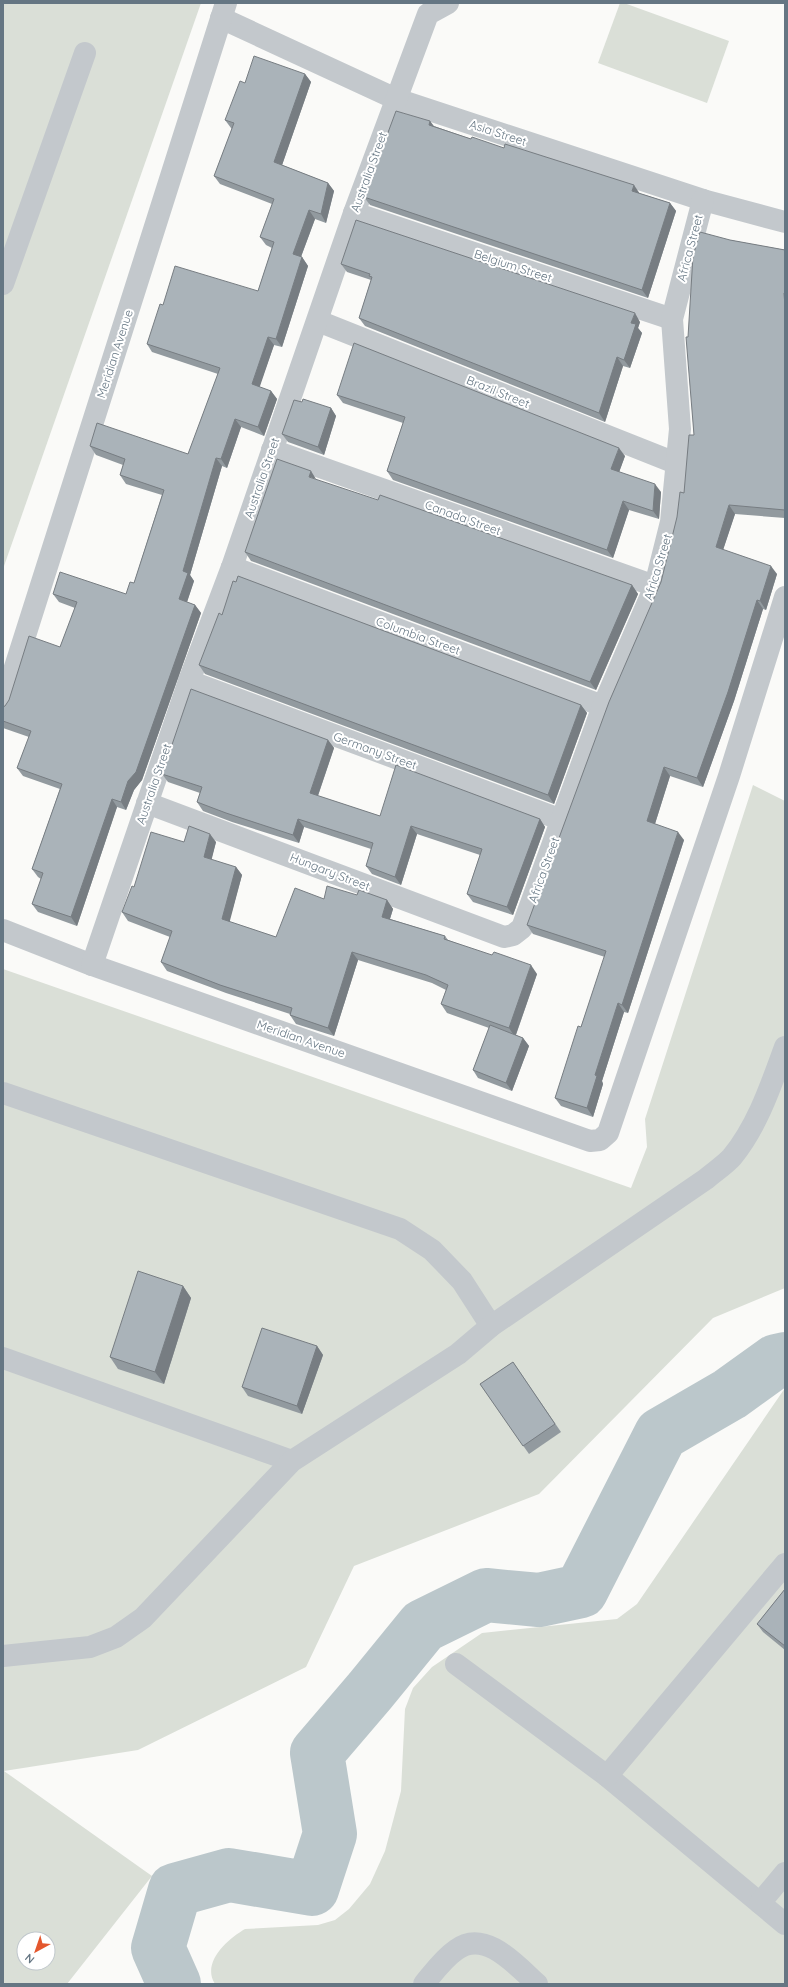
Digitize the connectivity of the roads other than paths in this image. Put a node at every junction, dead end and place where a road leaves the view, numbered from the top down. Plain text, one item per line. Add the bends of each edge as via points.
1 (448, 3) edge
2 (224, 10) edge
3 (85, 53) dead end
4 (396, 99) junction
5 (703, 200) junction
6 (354, 213) junction
7 (785, 222) edge
8 (3, 284) edge
9 (672, 319) junction
10 (318, 321) junction
11 (272, 450) junction
12 (678, 464) junction
13 (232, 567) junction
14 (654, 586) junction
15 (785, 596) edge
16 (189, 681) junction
17 (3, 705) edge
18 (603, 706) junction
19 (147, 803) junction
20 (562, 820) junction
21 (3, 930) edge
22 (513, 935) joint
23 (92, 965) junction
24 (785, 1047) edge
25 (3, 1093) edge
26 (491, 1326) junction
27 (3, 1358) edge
28 (292, 1461) junction
29 (785, 1564) edge
30 (3, 1656) edge
31 (456, 1664) dead end
32 (607, 1776) junction
33 (785, 1873) edge
34 (760, 1903) junction
35 (785, 1924) edge
36 (424, 1984) edge
37 (537, 1984) edge

1 - 4 street, Australia Street via 428,14
2 - 4 street, Asia Street
2 - 17 street, Meridian Avenue
3 - 8 street
4 - 5 street, Asia Street
4 - 6 street, Australia Street
5 - 7 street, Asia Street
5 - 9 street, Africa Street
6 - 9 street, Belgium Street
6 - 10 street, Australia Street
9 - 12 street, Africa Street via 680,429
10 - 11 street, Australia Street
10 - 12 street, Brazil Street
11 - 13 street, Australia Street
11 - 14 street, Canada Street
12 - 14 street, Africa Street via 671,522
13 - 16 street, Australia Street
13 - 18 street, Columbia Street
14 - 18 street, Africa Street
15 - 23 street, Meridian Avenue via 729,776 608,1133 600,1140 590,1141
16 - 19 street, Australia Street
16 - 20 street, Germany Street
18 - 20 street, Africa Street
19 - 22 street, Hungary Street via 504,937
19 - 23 street, Australia Street
20 - 22 street, Africa Street via 522,928
21 - 23 street, Meridian Avenue
24 - 26 street via 766,1100 750,1131 731,1158 706,1179
25 - 26 street via 400,1229 432,1250 462,1281
26 - 28 street via 458,1354
27 - 28 street
28 - 30 street via 143,1618 116,1637 90,1647
29 - 32 street
31 - 32 street
32 - 34 street
33 - 34 street
34 - 35 street
36 - 37 street via 457,1948 484,1944 496,1949

